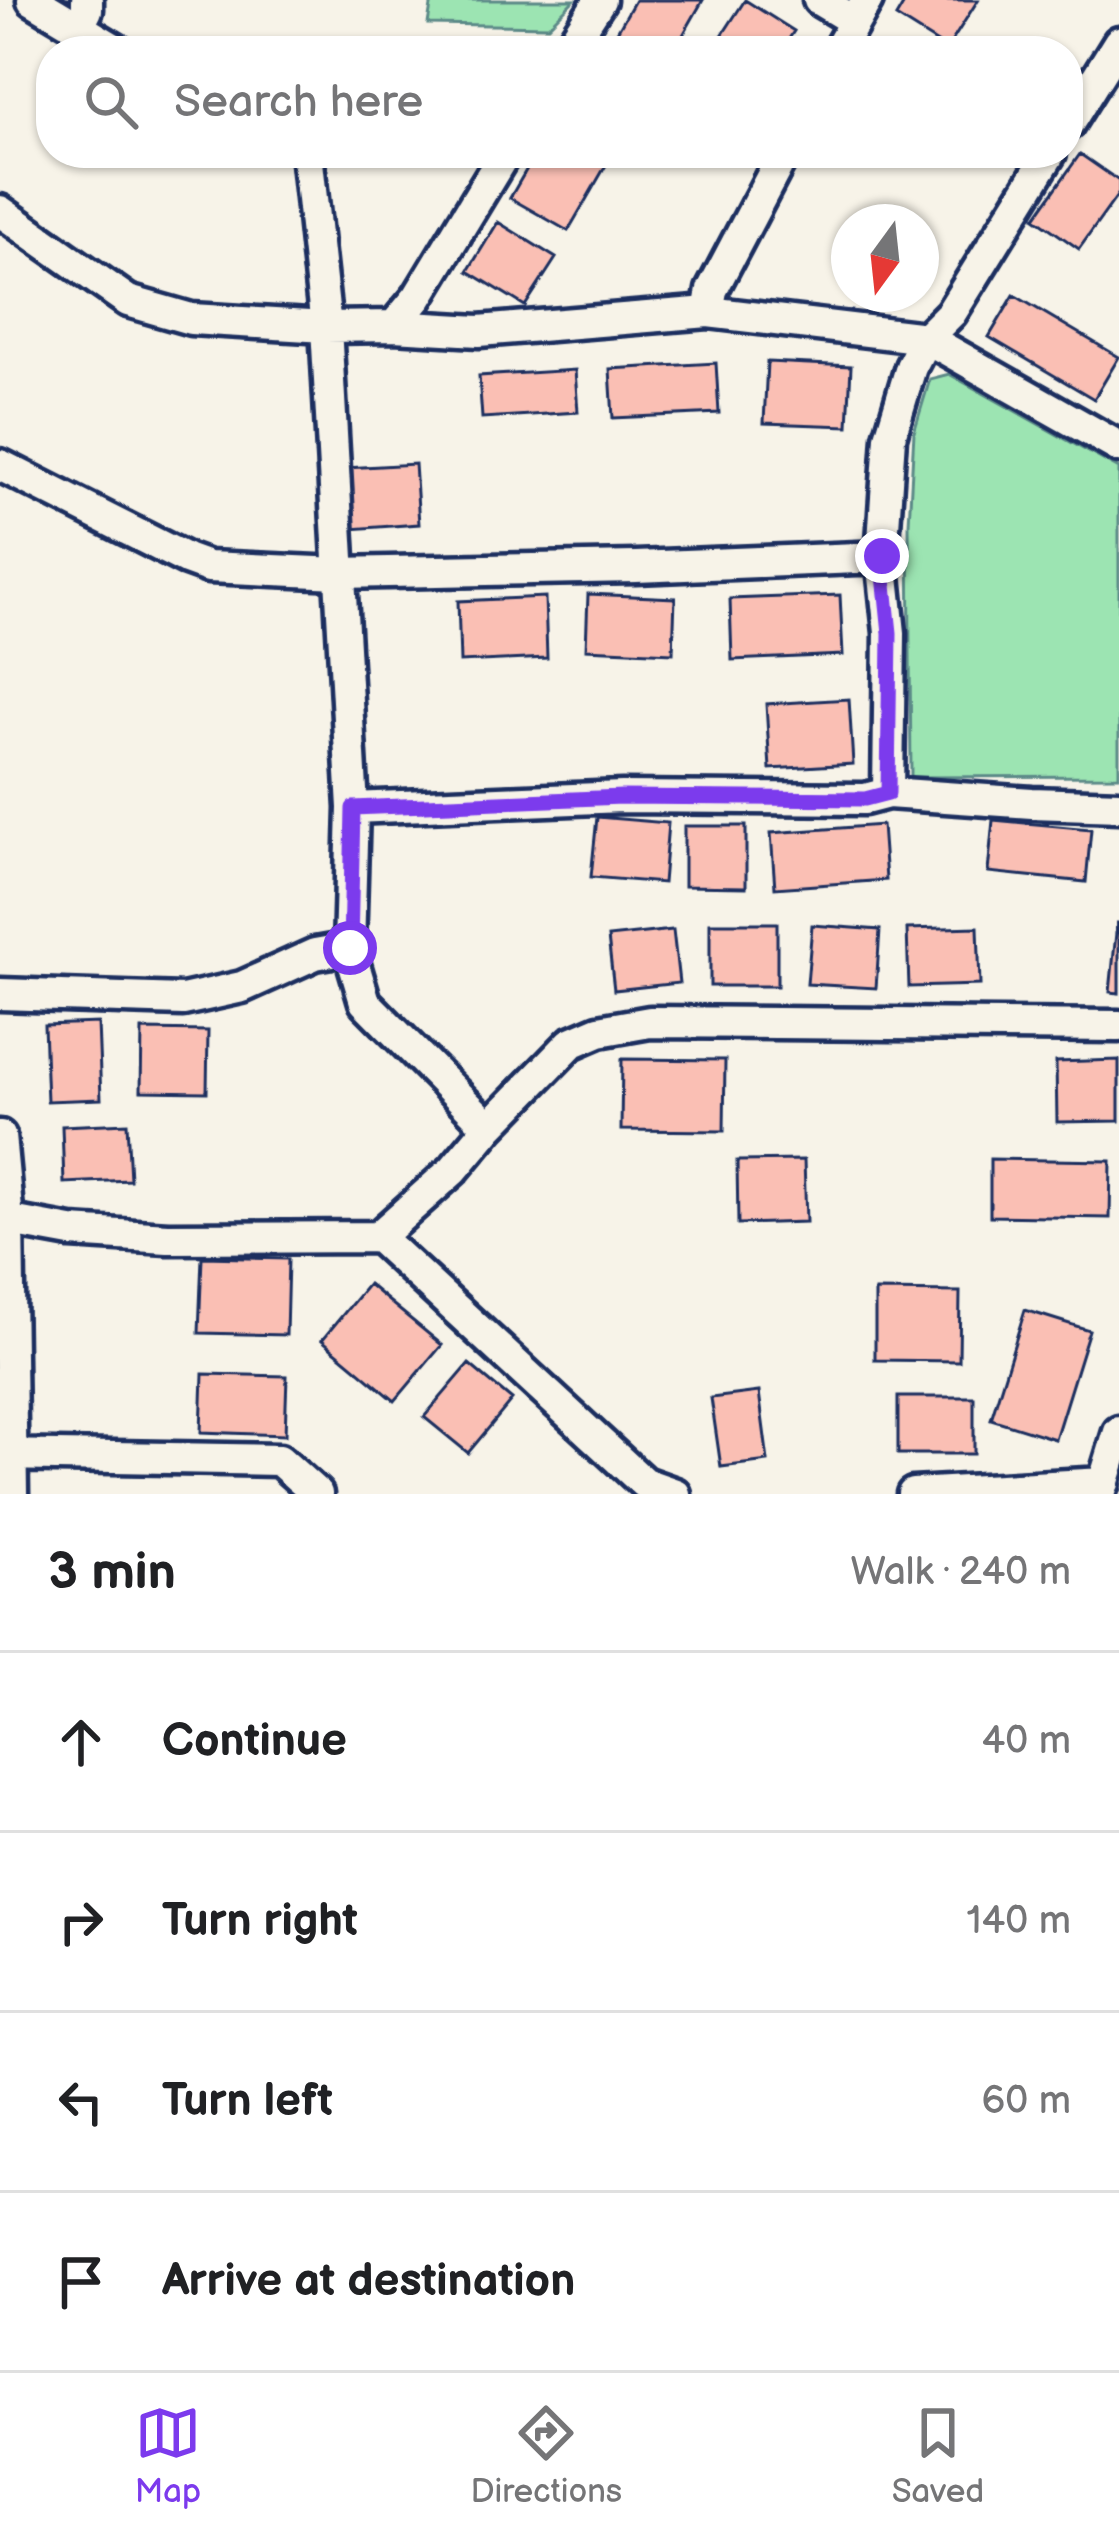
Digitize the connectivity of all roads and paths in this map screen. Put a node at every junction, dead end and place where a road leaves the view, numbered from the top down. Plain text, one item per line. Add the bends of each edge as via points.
1 (33, 0) edge
2 (600, 0) edge
3 (819, 0) edge
4 (861, 10) edge
5 (83, 14) edge
6 (104, 36) edge
7 (577, 36) edge
8 (1119, 43) edge
9 (1083, 100) edge
10 (310, 168) edge
11 (496, 168) edge
12 (776, 168) edge
13 (1041, 168) edge
14 (0, 211) edge
15 (708, 312) junction
16 (394, 326) junction
17 (326, 327) junction
18 (926, 338) junction
19 (1119, 448) edge
20 (0, 465) edge
21 (882, 556) junction
22 (339, 573) junction
23 (888, 793) junction
24 (1119, 806) edge
25 (353, 808) junction
26 (350, 948) junction
27 (0, 994) edge
28 (1119, 1026) edge
29 (489, 1127) junction
30 (0, 1136) edge
31 (4, 1219) edge
32 (378, 1237) junction
33 (1119, 1432) edge
34 (6, 1456) edge
35 (1102, 1489) edge
36 (12, 1494) edge
37 (316, 1494) edge
38 (675, 1494) edge
39 (913, 1494) edge

1 - 5 street
2 - 7 street
3 - 4 street
5 - 6 street
8 - 9 street
10 - 17 street
11 - 16 street
12 - 15 street
13 - 18 street
14 - 17 street via 128,301 191,319
15 - 16 street via 479,331
15 - 18 street
16 - 17 street
17 - 22 street
18 - 19 street
18 - 21 street via 890,437
20 - 22 street via 208,567
21 - 22 street
21 - 23 street via 890,633
22 - 25 street
23 - 24 street
23 - 25 street
25 - 26 street
26 - 27 street via 183,1000
26 - 29 street via 365,1002
28 - 29 street via 650,1022 571,1043
29 - 32 street
30 - 31 street
31 - 32 street via 168,1238
31 - 34 street
32 - 38 street via 644,1484
33 - 35 street
34 - 36 street
34 - 37 street via 279,1460
35 - 39 street

